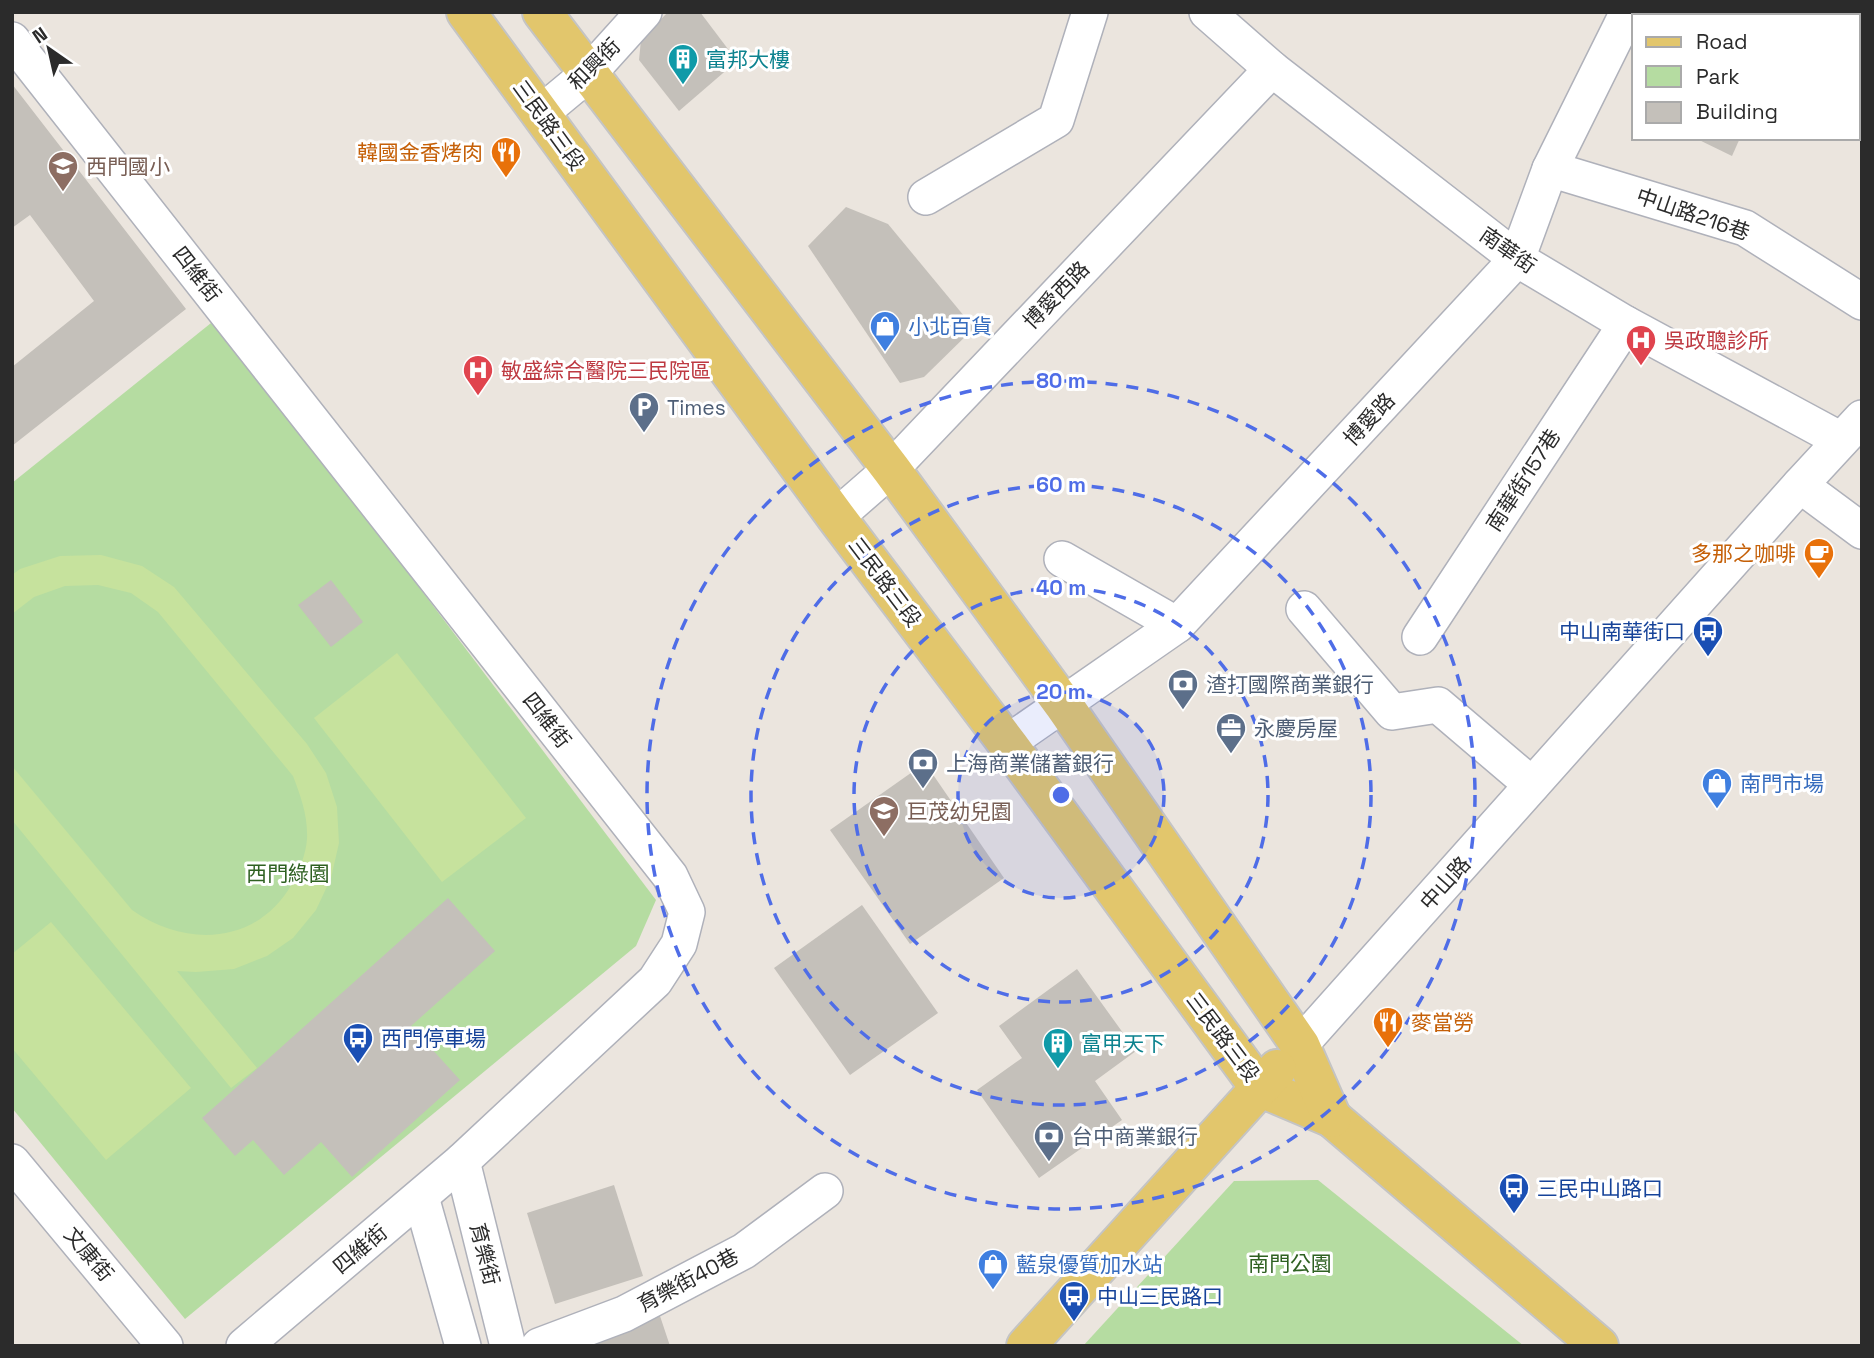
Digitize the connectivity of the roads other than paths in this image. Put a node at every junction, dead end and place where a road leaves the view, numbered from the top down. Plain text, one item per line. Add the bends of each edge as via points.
1 (466, 12) edge
2 (542, 12) edge
3 (644, 12) edge
4 (1090, 12) edge
5 (1207, 12) edge
6 (1628, 12) edge
7 (12, 40) edge
8 (1272, 69) junction
9 (588, 74) junction
10 (541, 113) junction
11 (1550, 169) junction
12 (926, 197) dead end
13 (1517, 259) junction
14 (1862, 302) edge
15 (1626, 324) junction
16 (1852, 429) edge
17 (891, 469) junction
18 (1800, 485) junction
19 (836, 517) junction
20 (1862, 531) edge
21 (1062, 559) dead end
22 (1304, 609) dead end
23 (1177, 625) junction
24 (1420, 637) dead end
25 (1063, 704) junction
26 (1007, 743) junction
27 (1532, 785) junction
28 (1300, 1045) junction
29 (1259, 1087) junction
30 (1332, 1118) junction
31 (462, 1161) junction
32 (12, 1163) edge
33 (825, 1191) dead end
34 (421, 1197) junction
35 (165, 1346) edge
36 (244, 1346) edge
37 (463, 1346) edge
38 (508, 1346) edge
39 (539, 1346) edge
40 (1026, 1346) edge
41 (1599, 1346) edge

1 - 10 main road, 三民路三段
2 - 9 main road, 三民路三段
3 - 9 street, 和興街
4 - 12 street via 1056,120
5 - 8 street, 南華街
6 - 11 street, 博愛路
7 - 31 street, 四維街 via 670,876 687,912 679,944 655,981
8 - 13 street, 南華街
8 - 17 street, 博愛西路
9 - 10 street, 和興街
9 - 17 main road, 三民路三段
10 - 19 main road, 三民路三段
11 - 13 street, 博愛路
11 - 14 street, 中山路216巷 via 1745,228
13 - 15 street, 南華街
13 - 23 street, 博愛路
15 - 16 street, 南華街
15 - 24 street, 南華街157巷
16 - 18 street, 中山路
17 - 19 street, 博愛西路
17 - 25 main road, 三民路三段
18 - 20 street
18 - 27 street, 中山路
19 - 26 main road, 三民路三段
21 - 23 street
22 - 27 street via 1392,712 1438,705
23 - 25 street, 博愛路
25 - 26 street, 博愛路
25 - 28 main road, 三民路三段
26 - 29 main road, 三民路三段
27 - 28 street, 中山路
28 - 29 main road, 中山路
28 - 30 main road, 三民路三段
29 - 30 main road, 三民路三段
29 - 40 main road, 中山路
30 - 41 main road, 三民路三段
31 - 34 street, 四維街
31 - 38 street, 育樂街
32 - 35 street, 文康街
33 - 39 street, 育樂街40巷 via 744,1251 624,1314
34 - 36 street, 四維街
34 - 37 street

